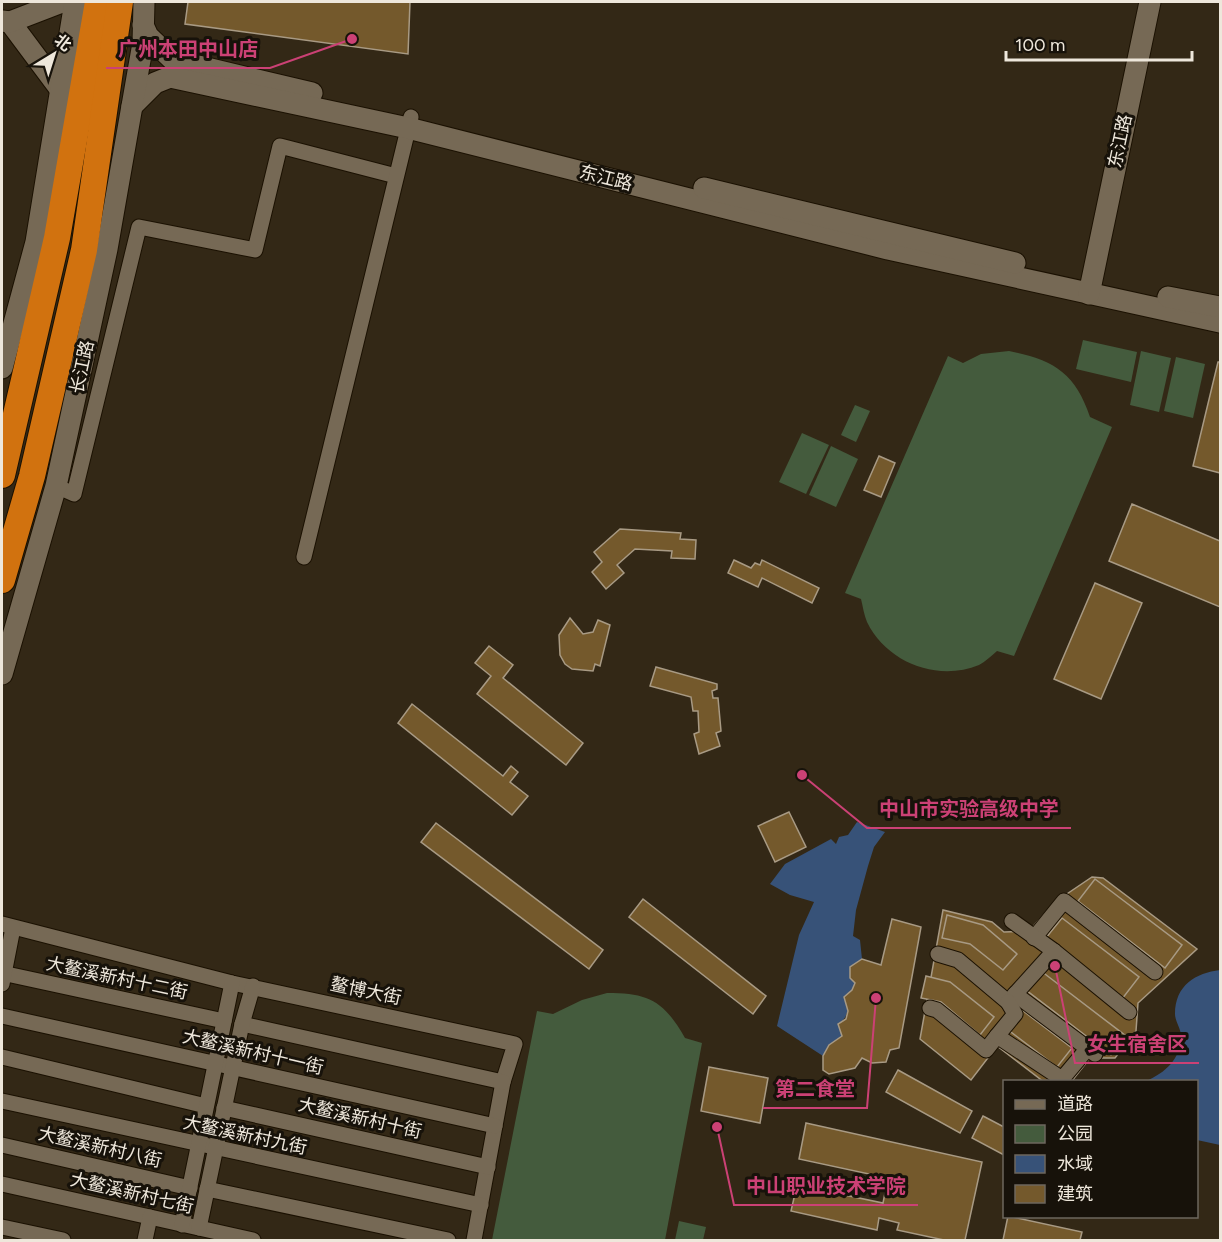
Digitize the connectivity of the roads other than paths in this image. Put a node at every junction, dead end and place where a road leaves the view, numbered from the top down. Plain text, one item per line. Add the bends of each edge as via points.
1 (62, 2) edge
2 (75, 2) edge
3 (98, 2) edge
4 (120, 2) edge
5 (144, 2) edge
6 (1150, 2) edge
7 (6, 22) edge
8 (143, 34) junction
9 (60, 89) junction
10 (132, 106) junction
11 (410, 123) junction
12 (396, 176) junction
13 (107, 249) junction
14 (131, 260) junction
15 (1089, 287) junction
16 (1221, 307) edge
17 (1221, 322) edge
18 (2, 368) edge
19 (2, 475) edge
20 (56, 486) junction
21 (23, 506) junction
22 (304, 557) dead end
23 (2, 580) edge
24 (9, 647) junction
25 (2, 674) edge
26 (1012, 921) dead end
27 (7, 926) edge
28 (1034, 938) junction
29 (1054, 951) junction
30 (938, 954) dead end
31 (1155, 972) dead end
32 (2, 977) edge
33 (232, 983) junction
34 (253, 986) junction
35 (1012, 998) junction
36 (930, 1008) dead end
37 (1129, 1012) dead end
38 (2, 1016) edge
39 (224, 1022) junction
40 (242, 1023) junction
41 (997, 1036) junction
42 (2, 1057) edge
43 (215, 1064) junction
44 (233, 1067) junction
45 (503, 1082) junction
46 (2, 1101) edge
47 (206, 1106) junction
48 (224, 1108) junction
49 (495, 1126) junction
50 (2, 1145) edge
51 (199, 1146) junction
52 (216, 1149) junction
53 (488, 1167) junction
54 (2, 1184) edge
55 (190, 1188) junction
56 (207, 1189) junction
57 (481, 1206) junction
58 (150, 1217) junction
59 (182, 1224) junction
60 (2, 1227) edge
61 (199, 1228) junction
62 (224, 1237) edge
63 (63, 1240) edge
64 (145, 1240) edge
65 (254, 1240) edge
66 (448, 1240) edge
67 (474, 1240) edge

1 - 7 street
2 - 9 street
3 - 19 highway via 57,238
4 - 21 highway, 长江路 via 84,250
5 - 8 street
6 - 15 street, 东江路
7 - 9 street
8 - 10 street, 长江路
8 - 11 street, 东江路 via 174,60
9 - 18 street via 36,242
10 - 11 street, 东江路 via 155,83 170,76
10 - 13 street, 长江路
11 - 12 street
11 - 15 street, 东江路
12 - 14 street via 280,146 255,250 139,226
12 - 22 street
13 - 14 street
13 - 20 street, 长江路
14 - 20 street via 74,494
15 - 16 street, 东江路
15 - 17 street, 东江路
20 - 24 street, 长江路
21 - 23 highway, 长江路
21 - 24 street, 长江路
24 - 25 street, 长江路
26 - 28 street
27 - 32 street
27 - 33 street, 鳌博大街
28 - 29 street
28 - 31 street via 1064,901
29 - 35 street
29 - 37 street
30 - 35 street via 958,960
32 - 39 street, 大鳌溪新村十二街
33 - 34 street, 鳌博大街
33 - 39 street
34 - 40 street
34 - 45 street, 鳌博大街 via 515,1044
35 - 41 street via 1015,1014
35 - 41 street via 1091,1051 1062,1079
36 - 41 street via 986,1050
38 - 43 street, 大鳌溪新村十一街
39 - 43 street
40 - 44 street
40 - 45 street
42 - 47 street
43 - 44 street, 大鳌溪新村十一街
43 - 47 street
44 - 48 street
44 - 49 street, 大鳌溪新村十一街
45 - 49 street, 鳌博大街
46 - 51 street, 大鳌溪新村九街
47 - 51 street
48 - 52 street
48 - 53 street, 大鳌溪新村十街
49 - 53 street, 鳌博大街
50 - 55 street, 大鳌溪新村八街
51 - 52 street, 大鳌溪新村九街
51 - 55 street
52 - 56 street
52 - 57 street, 大鳌溪新村九街
53 - 57 street, 鳌博大街
54 - 58 street, 大鳌溪新村七街
55 - 59 street
56 - 61 street
56 - 66 street
57 - 67 street, 鳌博大街
58 - 59 street, 大鳌溪新村七街
58 - 64 street
59 - 61 street, 大鳌溪新村七街
60 - 63 street
61 - 62 street, 大鳌溪新村七街
62 - 65 street, 大鳌溪新村七街

